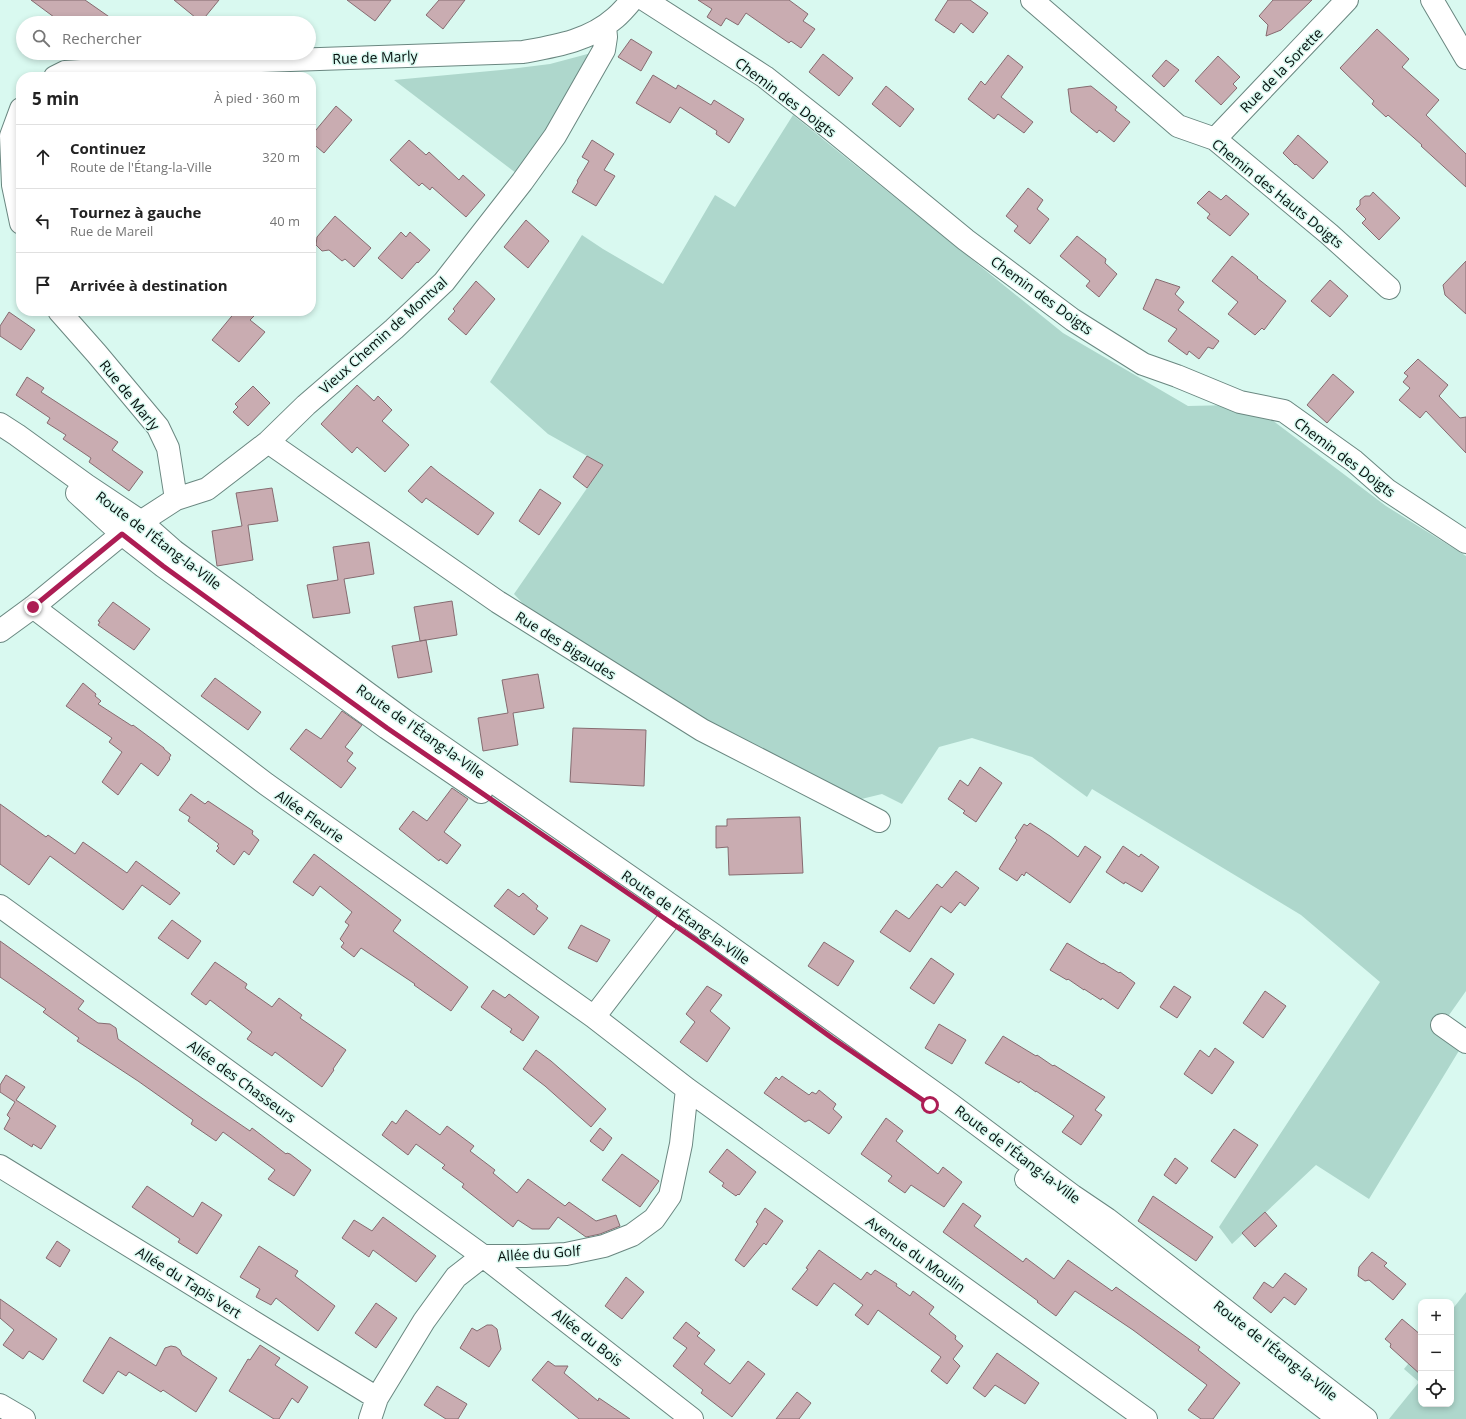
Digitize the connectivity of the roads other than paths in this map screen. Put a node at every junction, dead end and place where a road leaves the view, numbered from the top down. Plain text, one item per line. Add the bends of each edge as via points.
1 (632, 0) edge
2 (644, 0) edge
3 (1032, 0) edge
4 (1347, 0) edge
5 (1437, 2) edge
6 (606, 26) junction
7 (1466, 58) edge
8 (316, 59) edge
9 (288, 60) edge
10 (65, 72) edge
11 (16, 122) edge
12 (1215, 139) junction
13 (16, 199) edge
14 (1389, 288) dead end
15 (63, 316) edge
16 (0, 424) edge
17 (0, 431) edge
18 (268, 442) junction
19 (176, 499) junction
20 (131, 527) junction
21 (1466, 542) edge
22 (33, 607) junction
23 (0, 632) edge
24 (879, 821) dead end
25 (0, 906) edge
26 (672, 916) junction
27 (594, 1017) junction
28 (1442, 1025) dead end
29 (1466, 1042) edge
30 (687, 1089) junction
31 (0, 1166) edge
32 (483, 1256) junction
33 (377, 1398) junction
34 (0, 1405) edge
35 (24, 1419) edge
36 (370, 1419) edge
37 (692, 1419) edge
38 (1146, 1419) edge
39 (1339, 1419) edge
40 (1366, 1419) edge

1 - 6 street, Rue de Marly
2 - 21 street, Chemin des Doigts via 765,77 966,240 1073,320 1143,364 1240,402 1284,411 1354,461 1387,490
3 - 12 street, Chemin des Hauts Doigts via 1178,126
4 - 12 street, Rue de la Sorette
5 - 7 street
6 - 8 street, Rue de Marly via 588,36 523,52
6 - 18 street, Vieux Chemin de Montval via 604,50 555,136 444,282
9 - 10 street, Rue de Marly
11 - 13 street via 11,136
12 - 14 street, Chemin des Hauts Doigts
15 - 19 street, Rue de Marly via 158,427 168,448
16 - 20 street, Route de l'Étang-la-Ville via 86,485
17 - 20 street, Route de l'Étang-la-Ville via 79,495
18 - 19 street, Vieux Chemin de Montval via 207,489
18 - 24 street, Rue des Bigaudes via 498,602 702,730
19 - 20 street
20 - 22 street
20 - 26 street, Route de l'Étang-la-Ville via 163,566 257,623 323,671 387,728
22 - 23 street
22 - 27 street, Allée Fleurie via 266,784
25 - 32 street, Allée des Chasseurs
26 - 27 street
26 - 39 street, Route de l'Étang-la-Ville via 699,942 832,1038 938,1110
26 - 40 street, Route de l'Étang-la-Ville via 711,933 950,1104 1107,1219
27 - 30 street, Allée Fleurie
28 - 29 street
30 - 32 street, Allée du Golf via 681,1144 670,1196 654,1219 632,1236 604,1246 566,1254
30 - 38 street, Avenue du Moulin
31 - 33 street, Allée du Tapis Vert
32 - 33 street, Allée du Golf via 456,1277 424,1321
32 - 37 street, Allée du Bois
33 - 36 street, Allée du Golf
34 - 35 street

